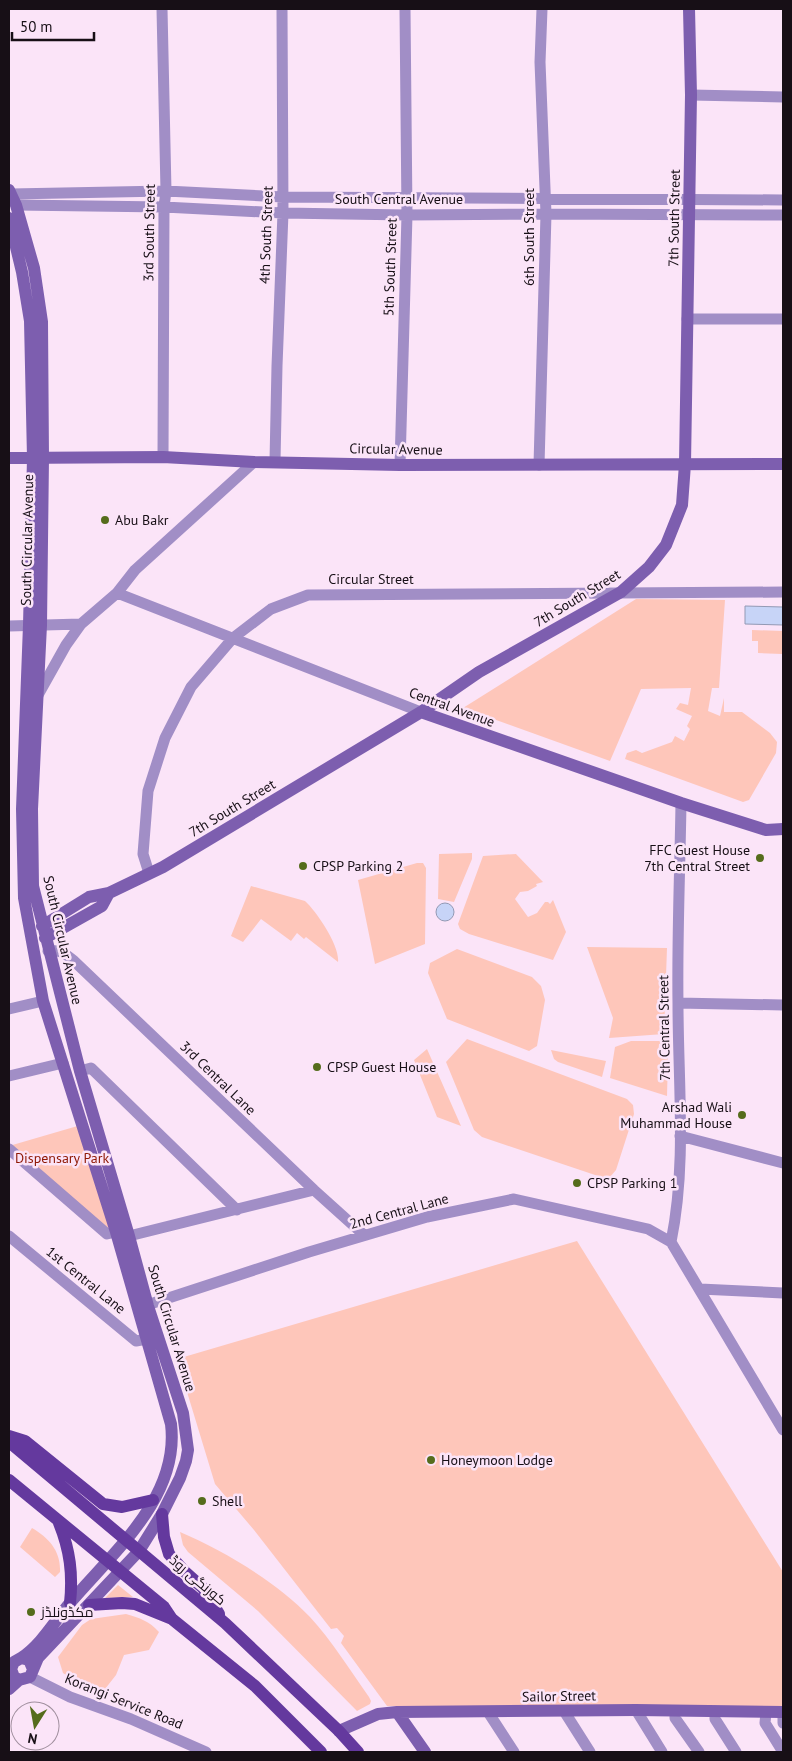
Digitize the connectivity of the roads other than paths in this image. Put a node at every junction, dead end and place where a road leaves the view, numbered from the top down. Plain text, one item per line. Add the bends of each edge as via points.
1 (162, 9) edge
2 (282, 9) edge
3 (405, 9) edge
4 (542, 9) edge
5 (689, 9) edge
6 (691, 95) junction
7 (783, 97) edge
8 (166, 191) junction
9 (12, 196) edge
10 (283, 197) junction
11 (407, 197) junction
12 (689, 199) junction
13 (545, 200) junction
14 (783, 200) edge
15 (164, 208) junction
16 (283, 212) junction
17 (546, 214) junction
18 (689, 214) junction
19 (407, 215) junction
20 (783, 215) edge
21 (9, 218) edge
22 (687, 319) junction
23 (783, 319) edge
24 (163, 457) junction
25 (9, 458) edge
26 (38, 458) junction
27 (276, 461) junction
28 (254, 462) junction
29 (685, 464) junction
30 (783, 464) edge
31 (400, 465) junction
32 (539, 465) junction
33 (621, 592) junction
34 (783, 592) edge
35 (117, 593) junction
36 (81, 624) junction
37 (35, 625) junction
38 (9, 626) edge
39 (233, 638) junction
40 (38, 695) junction
41 (421, 712) junction
42 (681, 803) junction
43 (783, 829) edge
44 (149, 873) junction
45 (44, 932) junction
46 (48, 952) junction
47 (43, 1001) junction
48 (678, 1003) junction
49 (783, 1005) edge
50 (9, 1010) edge
51 (63, 1063) junction
52 (80, 1071) junction
53 (9, 1076) edge
54 (680, 1136) junction
55 (9, 1149) edge
56 (783, 1163) edge
57 (314, 1190) junction
58 (237, 1210) junction
59 (116, 1232) junction
60 (364, 1235) junction
61 (9, 1236) edge
62 (129, 1236) junction
63 (671, 1242) junction
64 (700, 1289) junction
65 (783, 1293) edge
66 (143, 1306) junction
67 (147, 1339) junction
68 (783, 1430) edge
69 (9, 1436) edge
70 (9, 1442) edge
71 (9, 1480) edge
72 (153, 1500) junction
73 (162, 1514) junction
74 (58, 1521) junction
75 (126, 1541) junction
76 (139, 1551) junction
77 (108, 1561) junction
78 (120, 1571) junction
79 (70, 1603) junction
80 (89, 1605) junction
81 (172, 1619) junction
82 (225, 1623) junction
83 (18, 1668) edge
84 (9, 1689) edge
85 (636, 1710) junction
86 (564, 1711) junction
87 (675, 1711) junction
88 (715, 1711) junction
89 (397, 1712) junction
90 (488, 1712) junction
91 (766, 1712) junction
92 (783, 1712) edge
93 (783, 1723) edge
94 (339, 1730) junction
95 (206, 1752) edge
96 (321, 1752) edge
97 (358, 1752) edge
98 (425, 1752) edge
99 (514, 1752) edge
100 (589, 1752) edge
101 (662, 1752) edge
102 (700, 1752) edge
103 (736, 1752) edge
104 (782, 1752) edge

1 - 8 street, 3rd South Street
2 - 10 street, 4th South Street
3 - 11 street, 5th South Street
4 - 13 street, 6th South Street via 540,62
5 - 6 street, 7th South Street
6 - 7 street
6 - 12 street, 7th South Street
8 - 9 street
8 - 10 street
8 - 15 street, 3rd South Street
9 - 15 street, South Central Avenue
9 - 26 street, South Circular Avenue via 34,268 42,322
10 - 11 street
10 - 16 street, 4th South Street
11 - 13 street
11 - 19 street, 5th South Street
12 - 13 street
12 - 14 street
12 - 18 street, 7th South Street
13 - 17 street, 6th South Street
15 - 16 street, South Central Avenue
15 - 24 street, 3rd South Street
16 - 19 street, South Central Avenue
16 - 27 street, 4th South Street via 276,366
17 - 18 street, South Central Avenue
17 - 19 street, South Central Avenue
17 - 32 street, 6th South Street
18 - 20 street, South Central Avenue
18 - 22 street, 7th South Street
19 - 31 street, 5th South Street
21 - 26 street, South Circular Avenue via 30,321
22 - 23 street
22 - 29 street, 7th South Street
24 - 26 street, Circular Avenue
24 - 28 street, Circular Avenue
25 - 26 street, Circular Avenue
26 - 37 street, South Circular Avenue
27 - 28 street, Circular Avenue
27 - 31 street, Circular Avenue
28 - 35 street via 135,570
29 - 30 street, Circular Avenue
29 - 32 street, Circular Avenue
29 - 33 street, 7th South Street via 682,505 666,545 649,567
31 - 32 street, Circular Avenue
33 - 34 street, Circular Street
33 - 39 street, Circular Street via 308,595 271,609
33 - 41 street, 7th South Street via 479,672
35 - 36 street
35 - 39 street, Central Avenue
36 - 37 street
36 - 40 street
37 - 38 street
37 - 40 street, South Circular Avenue
37 - 47 street, South Circular Avenue via 22,809 23,890
39 - 41 street, Central Avenue
39 - 44 street, Circular Street via 192,687 165,738 148,791 143,854
40 - 45 street, South Circular Avenue via 32,809 33,886
41 - 42 street, Central Avenue
41 - 44 street, 7th South Street
42 - 43 street, Central Avenue via 766,830
42 - 48 street, 7th Central Street
44 - 45 street, 7th South Street via 109,894 89,897
45 - 46 street, South Circular Avenue
46 - 52 street, South Circular Avenue
46 - 57 street, 3rd Central Lane via 55,950 74,961
47 - 50 street
47 - 51 street, South Circular Avenue
48 - 49 street
48 - 54 street, 7th Central Street
51 - 53 street
51 - 59 street, South Circular Avenue
52 - 58 street via 91,1068
52 - 62 street, South Circular Avenue
54 - 56 street
54 - 63 street, 7th Central Street via 678,1212
55 - 59 street via 107,1234
57 - 58 street
57 - 60 street, 3rd Central Lane
58 - 62 street
59 - 66 street, South Circular Avenue
60 - 63 street, 2nd Central Lane via 427,1217 514,1199 648,1229
60 - 66 street, 2nd Central Lane
61 - 67 street, 1st Central Lane via 136,1341
62 - 66 street, South Circular Avenue
63 - 64 street
64 - 65 street
64 - 68 street
66 - 67 street, South Circular Avenue
66 - 73 street, South Circular Avenue via 183,1413 188,1450 180,1478
67 - 72 street, South Circular Avenue via 172,1434 170,1460
69 - 72 main road via 24,1440 103,1504 122,1507
70 - 75 main road, کورنگی روڈ
71 - 74 main road
72 - 75 street, South Circular Avenue
73 - 76 street, South Circular Avenue
73 - 82 main road via 169,1554 204,1588
74 - 77 main road
74 - 79 main road via 71,1565
75 - 76 main road, کورنگی روڈ
75 - 77 street, South Circular Avenue
76 - 78 street, South Circular Avenue
76 - 82 main road, کورنگی روڈ
77 - 78 main road
77 - 79 street, South Circular Avenue
78 - 80 street, South Circular Avenue
78 - 81 main road via 164,1606
79 - 83 street, South Circular Avenue
80 - 81 main road via 135,1604
80 - 83 street, South Circular Avenue via 38,1658
81 - 96 main road via 255,1686
82 - 94 main road, کورنگی روڈ
83 - 84 street
83 - 95 street, Korangi Service Road via 70,1698 131,1719
85 - 86 street, Sailor Street
85 - 87 street, Sailor Street
85 - 101 street
86 - 90 street, Sailor Street
86 - 100 street
87 - 88 street, Sailor Street
87 - 102 street via 675,1718
88 - 91 street, Sailor Street
88 - 103 street via 715,1718
89 - 90 street, Sailor Street
89 - 94 street, Sailor Street via 378,1714
89 - 98 street
90 - 99 street
91 - 92 street, Sailor Street
91 - 104 street via 765,1723
92 - 93 street
94 - 97 main road, کورنگی روڈ

